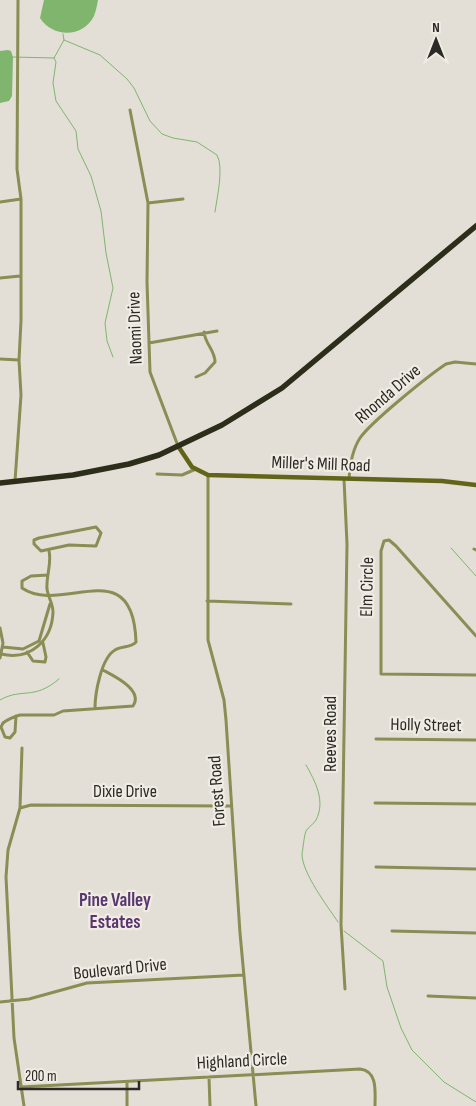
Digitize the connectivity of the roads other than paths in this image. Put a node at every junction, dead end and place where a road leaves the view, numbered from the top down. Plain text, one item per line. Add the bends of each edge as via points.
1 (18, 0) edge
2 (130, 110) dead end
3 (21, 199) junction
4 (183, 199) dead end
5 (0, 202) edge
6 (148, 203) junction
7 (476, 226) edge
8 (20, 276) junction
9 (0, 278) edge
10 (217, 330) dead end
11 (204, 332) junction
12 (149, 343) junction
13 (0, 359) edge
14 (19, 360) junction
15 (476, 364) edge
16 (196, 377) dead end
17 (178, 446) junction
18 (196, 469) junction
19 (157, 474) dead end
20 (208, 475) junction
21 (346, 479) junction
22 (15, 481) junction
23 (0, 483) edge
24 (476, 485) edge
25 (49, 550) junction
26 (48, 575) junction
27 (48, 594) junction
28 (208, 601) junction
29 (50, 603) junction
30 (291, 604) dead end
31 (0, 628) edge
32 (476, 636) edge
33 (43, 643) junction
34 (3, 647) junction
35 (27, 652) junction
36 (1, 656) edge
37 (103, 670) junction
38 (476, 676) edge
39 (95, 708) junction
40 (16, 716) junction
41 (376, 739) dead end
42 (476, 740) edge
43 (22, 748) dead end
44 (375, 803) dead end
45 (476, 804) edge
46 (231, 806) junction
47 (20, 808) junction
48 (376, 867) dead end
49 (476, 869) edge
50 (392, 931) dead end
51 (476, 933) edge
52 (244, 975) junction
53 (345, 990) dead end
54 (428, 996) dead end
55 (476, 998) edge
56 (0, 1002) edge
57 (12, 1002) junction
58 (254, 1074) junction
59 (209, 1077) junction
60 (126, 1082) junction
61 (21, 1087) junction
62 (24, 1106) edge
63 (127, 1106) edge
64 (210, 1106) edge
65 (256, 1106) edge
66 (375, 1106) edge

1 - 3 street via 17,169
2 - 6 street, Naomi Drive
3 - 5 street
3 - 8 street
4 - 6 street
6 - 12 street, Naomi Drive
7 - 17 highway via 282,388 229,422
8 - 9 street
8 - 14 street
10 - 11 street
11 - 12 street
11 - 16 street via 215,362
12 - 17 street, Naomi Drive via 154,387
13 - 14 street
14 - 22 street via 21,395
15 - 21 street, Rhonda Drive via 446,364 375,423 360,437
17 - 18 street, Miller's Mill Road
17 - 22 highway via 112,468
18 - 19 street via 187,474
18 - 20 street, Miller's Mill Road
20 - 21 street, Miller's Mill Road
20 - 28 street, Forest Road
21 - 24 street, Miller's Mill Road
21 - 53 street, Reeves Road via 341,926
22 - 23 highway
25 - 25 street via 38,551 34,540 96,527 101,533 96,546 69,545
25 - 26 street
26 - 27 street
26 - 27 street via 31,576 20,585 26,591
27 - 29 street
27 - 37 street via 103,591 116,594 124,601 131,614 136,642 111,652
28 - 30 street
28 - 46 street, Forest Road via 208,640 224,700
29 - 33 street via 53,613
29 - 34 street via 39,641 23,649
31 - 34 street
32 - 38 street, Elm Circle via 396,546 389,540 384,541 381,551 381,674
33 - 35 street
33 - 35 street via 45,662 36,662
34 - 36 street
35 - 36 street
37 - 39 street via 96,688
37 - 39 street via 129,687 135,703 133,706
39 - 40 street via 54,715
40 - 40 street via 2,723 5,737 10,738 16,732
41 - 42 street, Holly Street
43 - 47 street
44 - 45 street
46 - 47 street, Dixie Drive via 31,805
46 - 52 street, Forest Road
47 - 57 street via 10,838 6,867
48 - 49 street
50 - 51 street
52 - 57 street, Boulevard Drive via 87,983
52 - 58 street, Forest Road
54 - 55 street
56 - 57 street, Boulevard Drive
57 - 61 street
58 - 59 street, Highland Circle
58 - 65 street, Forest Road
58 - 66 street, Highland Circle via 365,1070 373,1078
59 - 60 street, Highland Circle
59 - 64 street
60 - 61 street, Highland Circle
60 - 63 street
61 - 62 street

